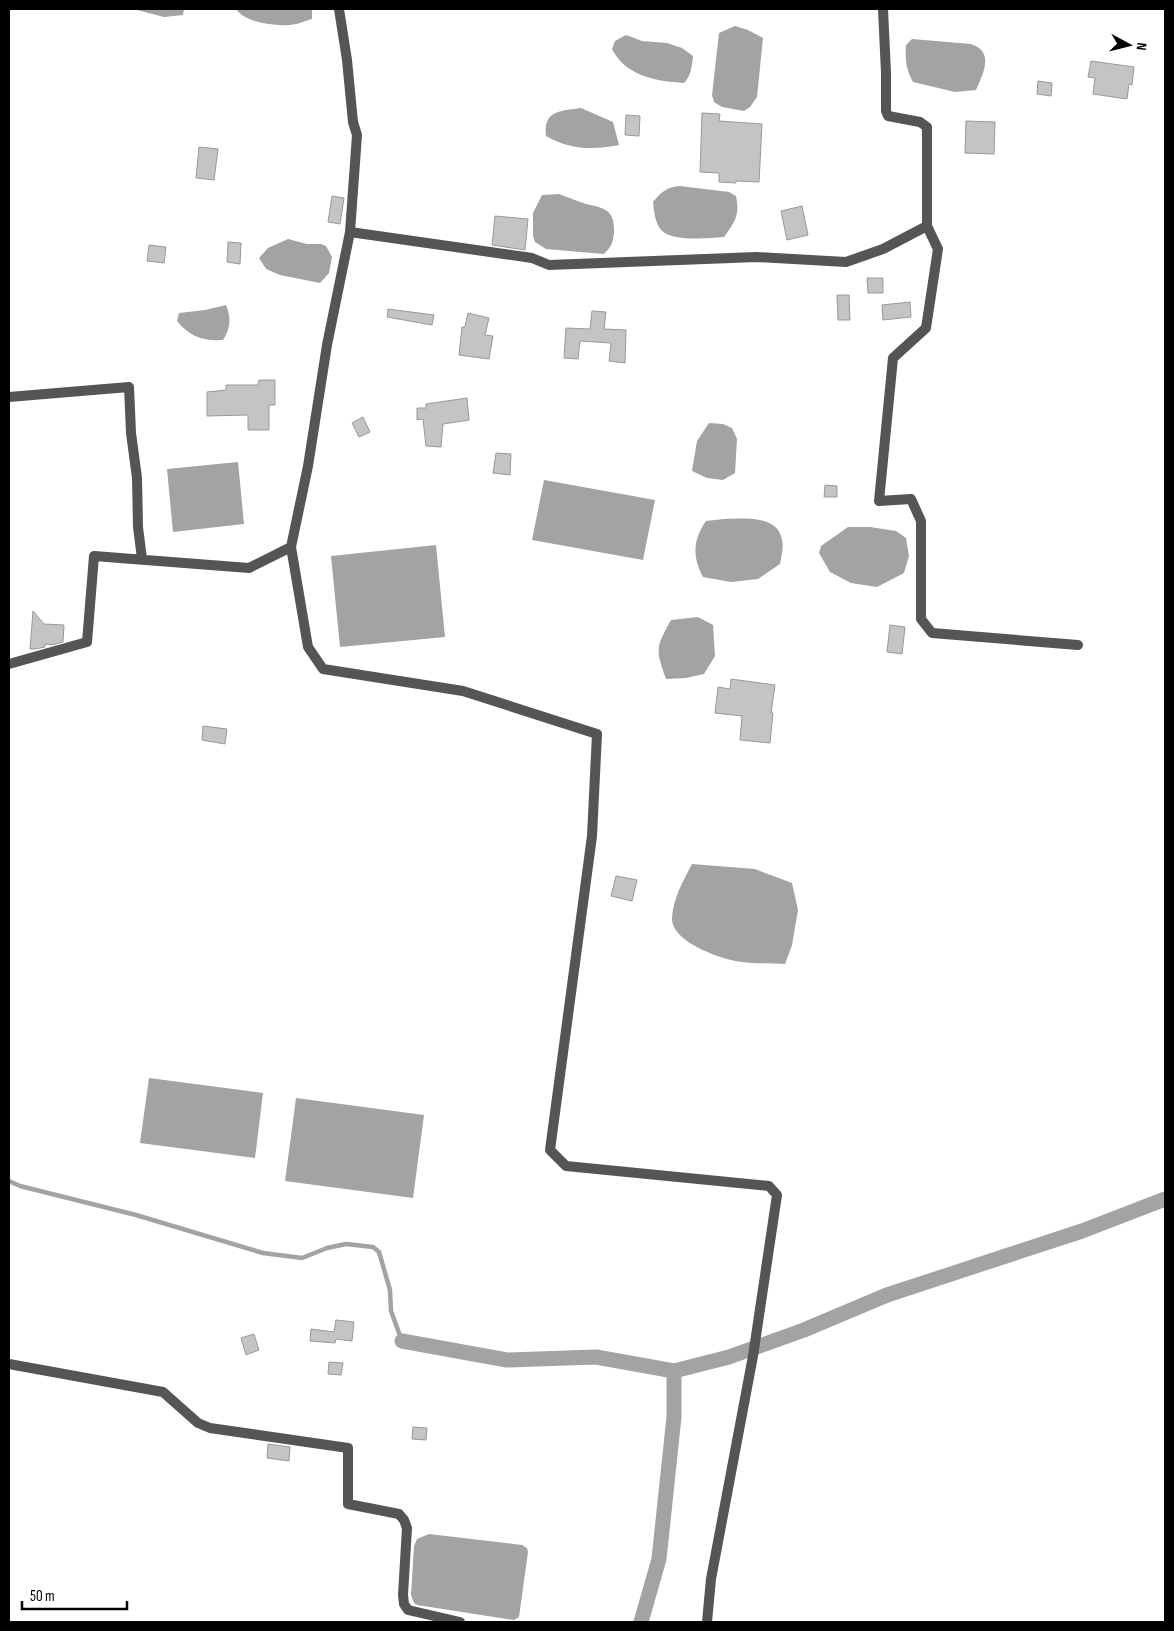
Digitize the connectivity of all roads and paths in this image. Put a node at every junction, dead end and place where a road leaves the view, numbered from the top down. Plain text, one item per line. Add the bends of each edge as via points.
1 (339, 9) edge
2 (883, 9) edge
3 (926, 226) junction
4 (350, 232) junction
5 (9, 397) edge
6 (291, 547) junction
7 (142, 559) junction
8 (1078, 645) dead end
9 (9, 664) edge
10 (9, 1364) edge
11 (460, 1622) edge
12 (707, 1622) edge

1 - 4 street via 357,135
2 - 3 street via 886,111 888,116 920,122 926,127
3 - 4 street via 846,262 757,256 549,265 532,258
3 - 8 street via 938,249 926,328 893,358 879,501 911,499 921,521 921,619 932,633
4 - 6 street via 326,345 308,466
5 - 7 street via 129,387
6 - 7 street via 249,568
6 - 12 street via 308,647 322,669 463,691 597,734 592,836 550,1150 566,1166 769,1186 777,1195 753,1356 711,1579
7 - 9 street via 94,556 87,642
10 - 11 street via 163,1392 198,1423 210,1428 348,1448 348,1504 398,1514 407,1528 404,1604 408,1610

